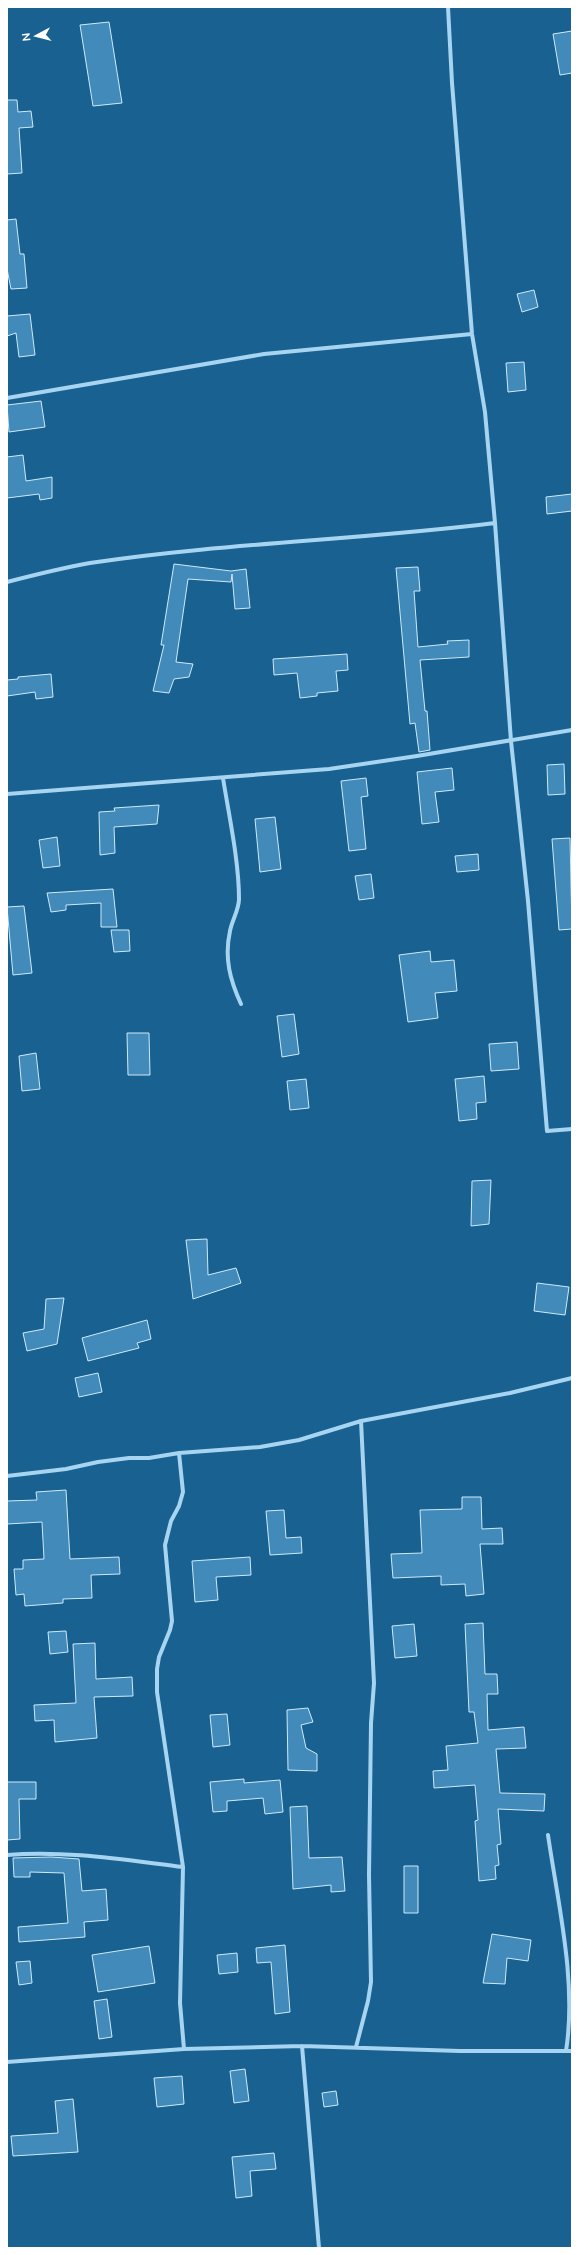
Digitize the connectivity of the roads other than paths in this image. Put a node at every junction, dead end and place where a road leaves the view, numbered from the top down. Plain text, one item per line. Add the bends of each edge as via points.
1 (448, 7) edge
2 (472, 334) junction
3 (7, 398) edge
4 (495, 523) junction
5 (7, 582) edge
6 (572, 730) edge
7 (511, 741) junction
8 (223, 778) junction
9 (7, 794) edge
10 (241, 1004) dead end
11 (572, 1129) edge
12 (572, 1378) edge
13 (361, 1420) junction
14 (179, 1453) junction
15 (7, 1476) edge
16 (548, 1835) dead end
17 (7, 1855) edge
18 (183, 1867) junction
19 (302, 2046) junction
20 (356, 2047) junction
21 (184, 2049) junction
22 (566, 2051) junction
23 (572, 2051) edge
24 (7, 2062) edge
25 (319, 2248) edge

1 - 2 street
2 - 3 street via 264,354
2 - 4 street via 484,412
4 - 5 street via 427,532 219,549 89,564
4 - 7 street
6 - 7 street
7 - 8 street via 329,768
7 - 11 street via 528,901 547,1131
8 - 9 street
8 - 10 street via 239,898 230,930 228,970
12 - 13 street via 510,1393
13 - 14 street via 299,1440 260,1447
13 - 20 street via 374,1683 369,1875 371,1982
14 - 15 street
14 - 18 street via 183,1492 171,1521 165,1545 172,1621 157,1669 157,1692
16 - 22 street via 569,1980 571,2017
17 - 18 street via 31,1853 91,1856
18 - 21 street via 180,2003
19 - 20 street
19 - 21 street
19 - 25 street
20 - 22 street via 460,2051
21 - 24 street
22 - 23 street

